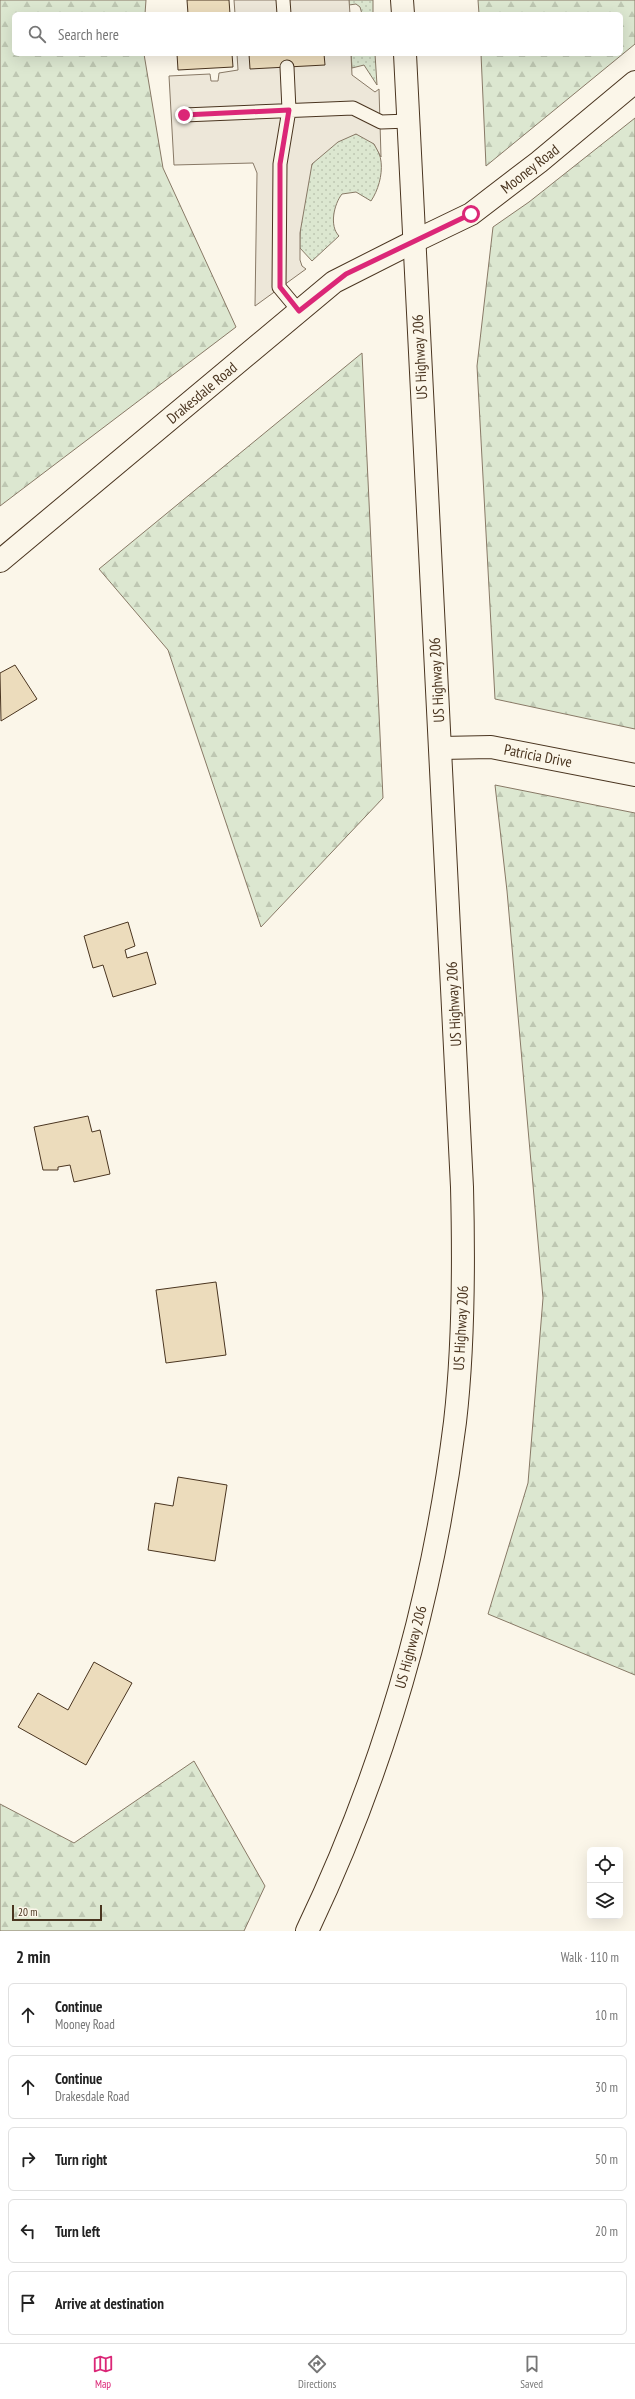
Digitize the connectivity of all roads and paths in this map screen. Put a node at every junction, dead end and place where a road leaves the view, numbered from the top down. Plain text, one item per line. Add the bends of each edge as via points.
1 (283, 0) edge
2 (402, 0) edge
3 (284, 12) edge
4 (403, 12) edge
5 (405, 56) edge
6 (287, 67) dead end
7 (635, 82) edge
8 (289, 110) junction
9 (184, 115) dead end
10 (409, 121) junction
11 (415, 241) junction
12 (299, 311) junction
13 (0, 561) edge
14 (441, 748) junction
15 (635, 775) edge
16 (307, 1931) edge

1 - 3 lane
2 - 4 main road
5 - 10 main road, US Highway 206
6 - 8 lane
7 - 11 main road, Mooney Road via 540,162 471,214
8 - 9 lane
8 - 10 lane via 352,108 380,122
8 - 12 lane via 280,164 280,287
10 - 11 main road, US Highway 206
11 - 12 main road, Drakesdale Road via 346,274
11 - 14 main road, US Highway 206
12 - 13 main road, Drakesdale Road
14 - 15 main road, Patricia Drive via 491,747
14 - 16 main road, US Highway 206 via 463,1233 463,1312 455,1421 434,1553 418,1627 393,1714 357,1818

